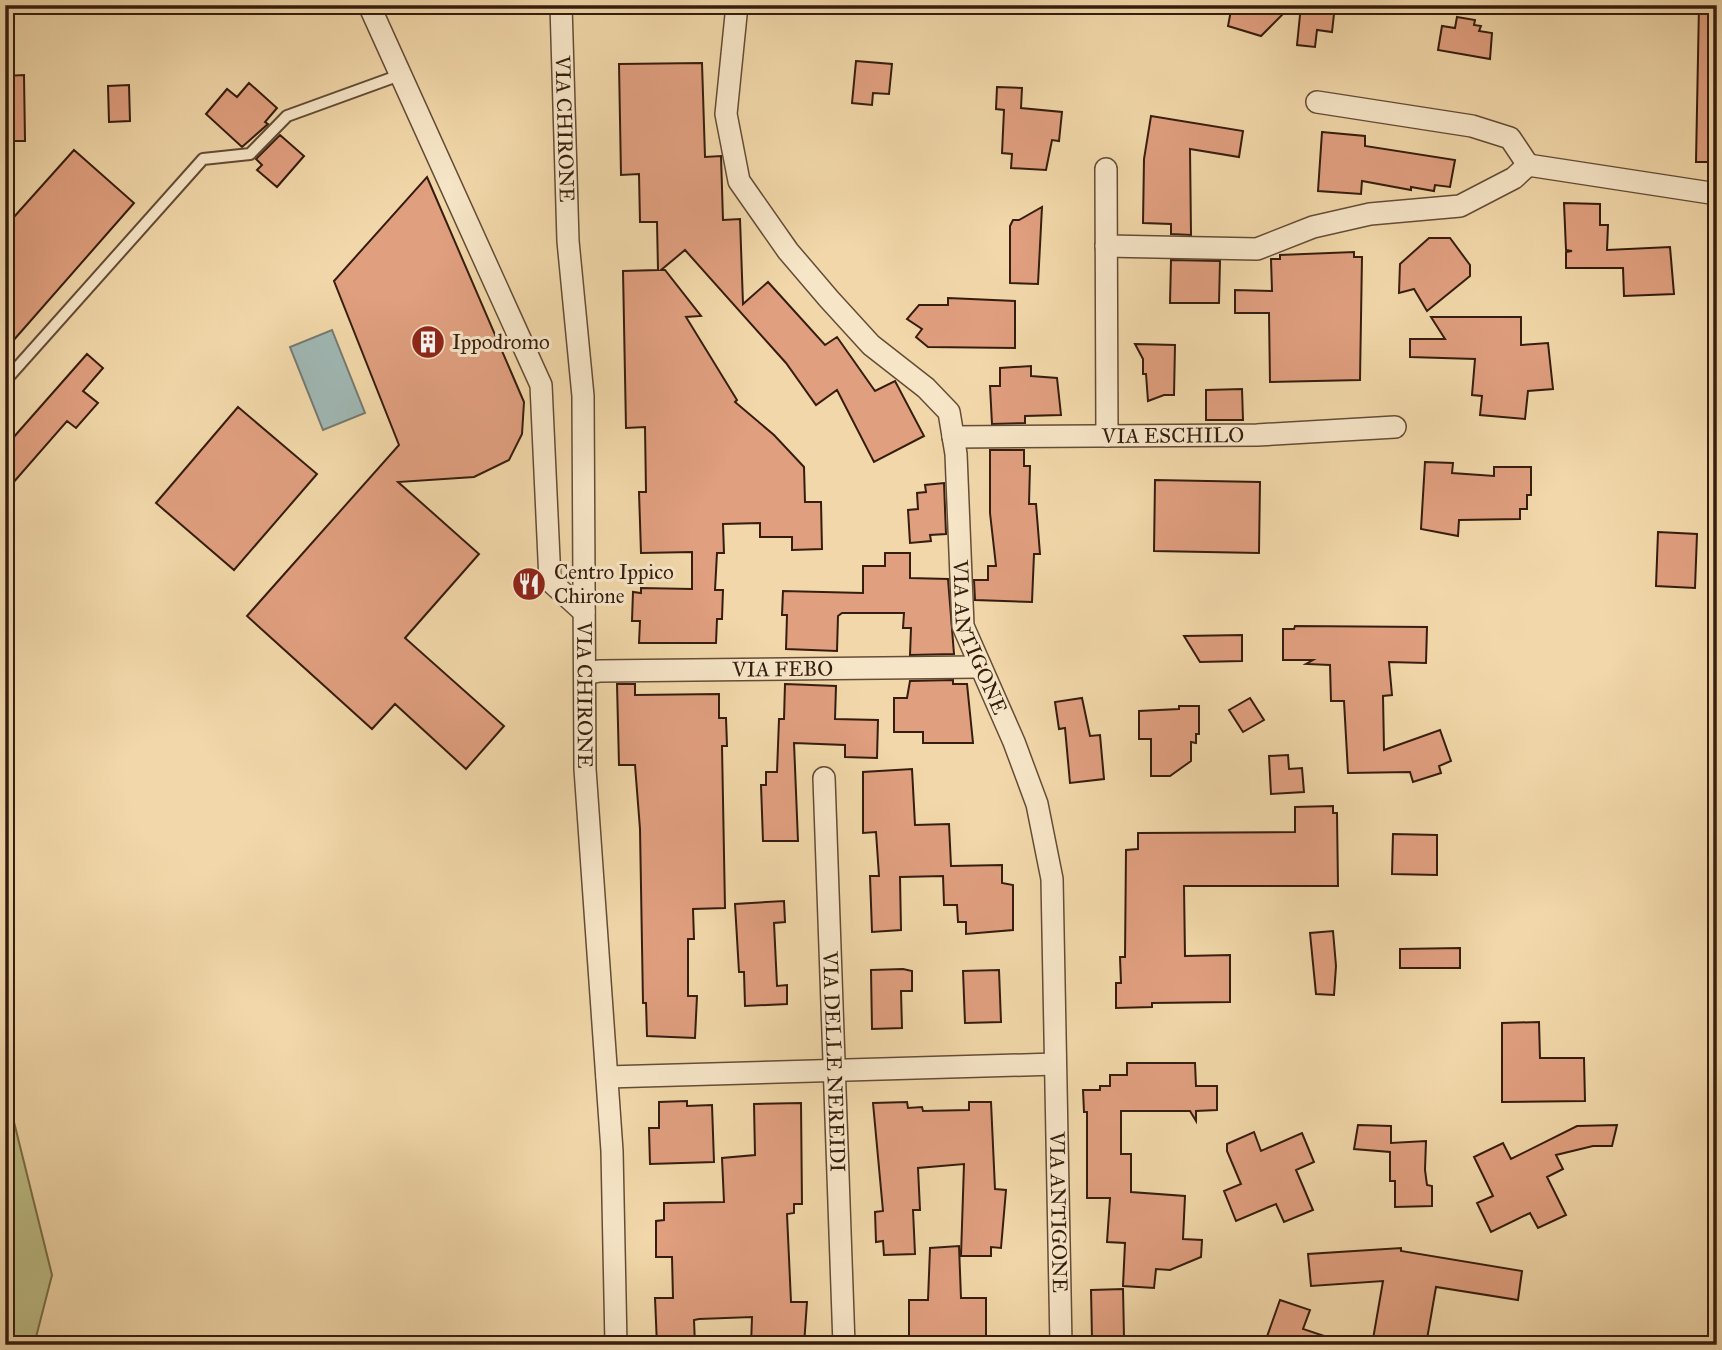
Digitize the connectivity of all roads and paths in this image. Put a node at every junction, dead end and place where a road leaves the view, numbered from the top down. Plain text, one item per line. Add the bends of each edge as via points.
1 (369, 5) edge
2 (561, 5) edge
3 (737, 5) edge
4 (400, 75) junction
5 (1317, 102) dead end
6 (1528, 165) junction
7 (1105, 169) dead end
8 (1717, 194) edge
9 (1106, 246) junction
10 (5, 381) edge
11 (1395, 427) dead end
12 (1107, 436) junction
13 (953, 438) junction
14 (584, 612) junction
15 (979, 667) junction
16 (585, 674) junction
17 (824, 778) dead end
18 (1055, 1064) junction
19 (834, 1071) junction
20 (607, 1077) junction
21 (616, 1345) edge
22 (844, 1345) edge
23 (1061, 1345) edge

1 - 4 street
2 - 14 street, VIA CHIRONE via 568,241 583,396
3 - 13 street, VIA ANTIGONE via 726,114 738,181 788,251 846,318 949,412
4 - 10 lane via 287,116 250,154 203,159
4 - 14 street via 541,385 550,581
5 - 6 street via 1472,126 1510,138
6 - 8 street
6 - 9 street via 1514,178 1460,206 1370,214 1313,227 1257,249
7 - 9 street
9 - 12 street
11 - 12 street, VIA ESCHILO via 1257,435
12 - 13 street, VIA ESCHILO
13 - 15 street, VIA ANTIGONE via 963,626
14 - 16 street, VIA CHIRONE
15 - 16 street, VIA FEBO
15 - 18 street, VIA ANTIGONE via 1037,804 1052,879
16 - 20 street, VIA CHIRONE via 585,769
17 - 19 street, VIA DELLE NEREIDI
18 - 19 street
18 - 23 street, VIA ANTIGONE
19 - 20 street
19 - 22 street, VIA DELLE NEREIDI
20 - 21 street, VIA CHIRONE

